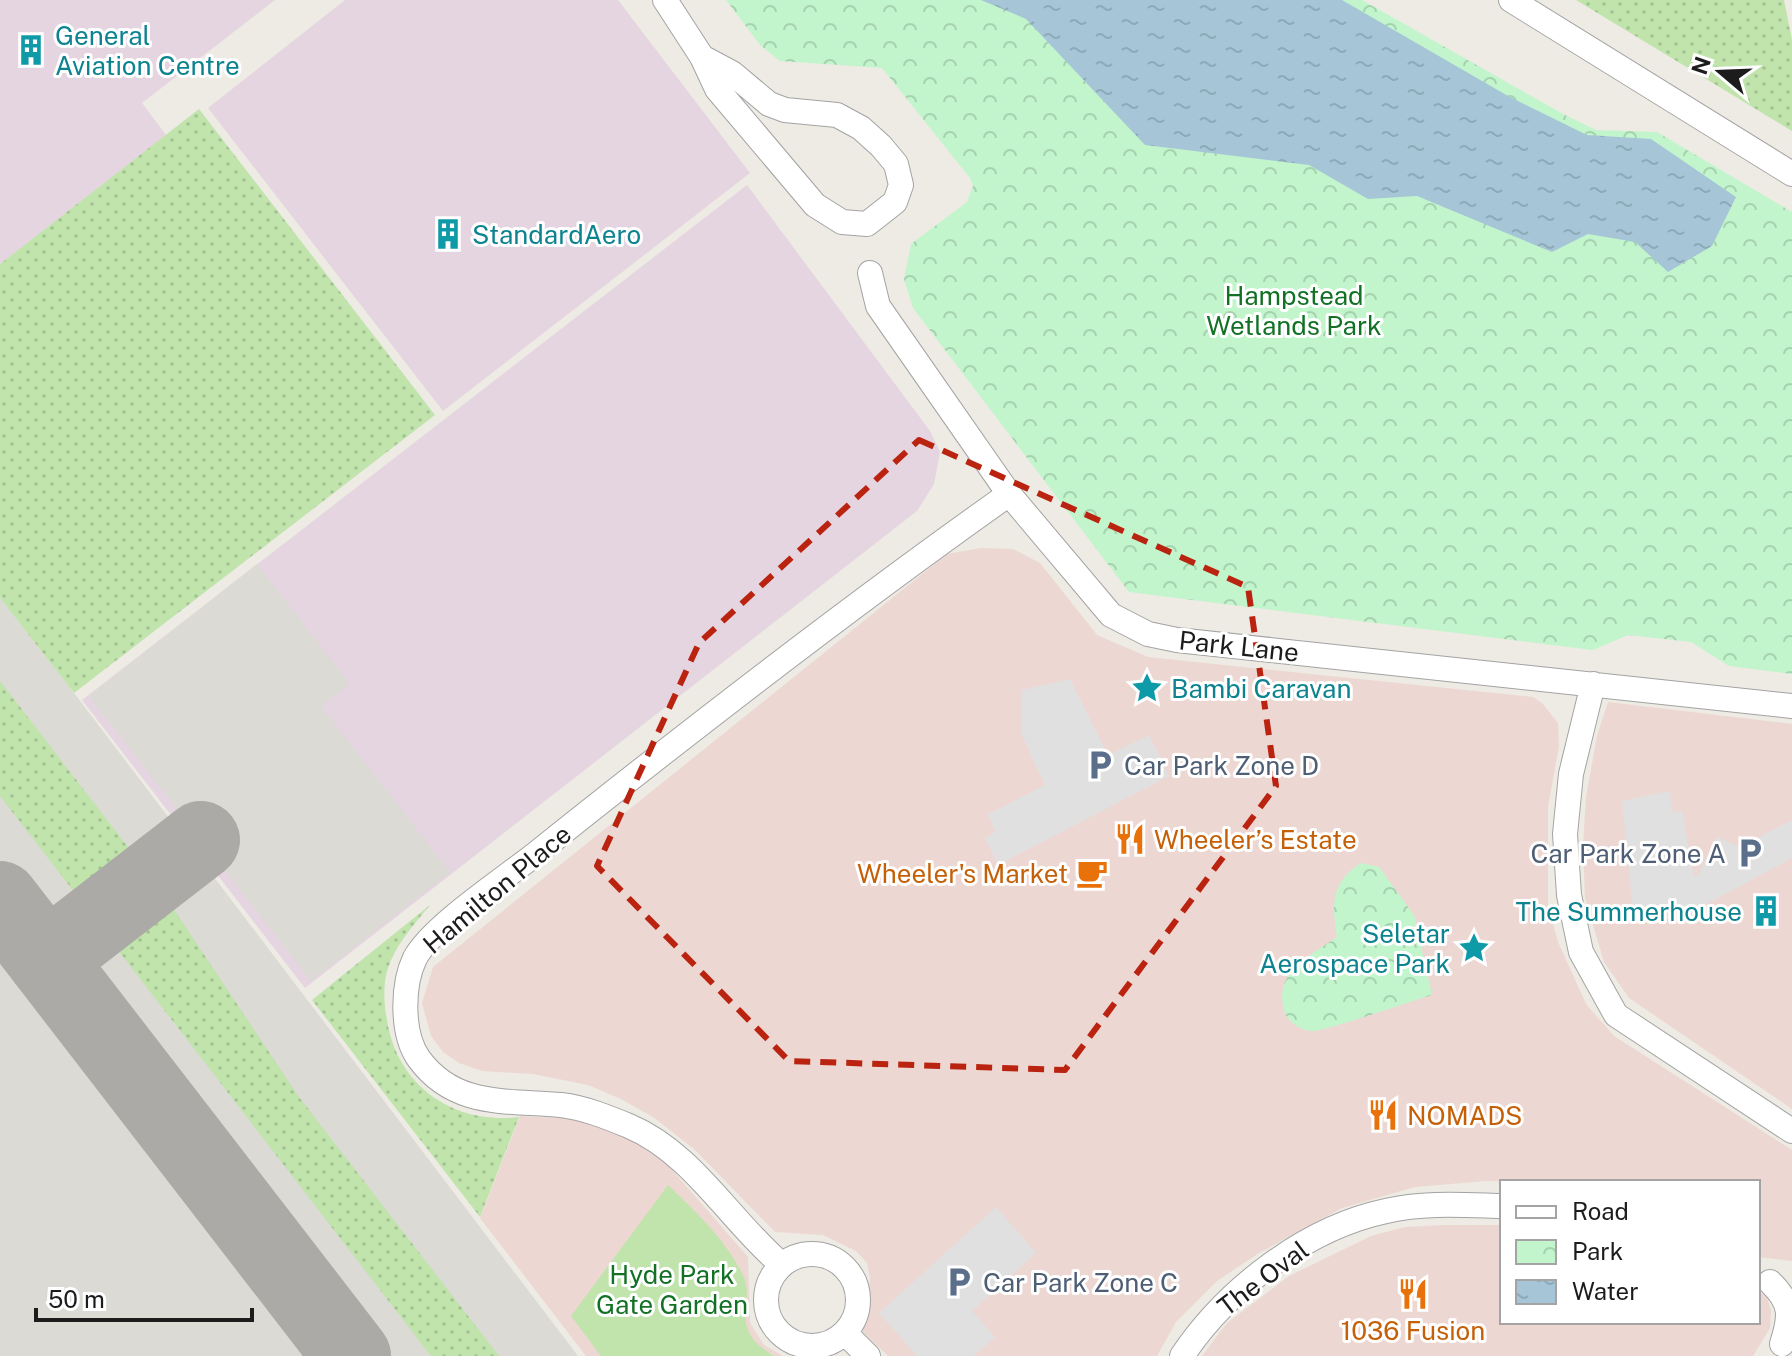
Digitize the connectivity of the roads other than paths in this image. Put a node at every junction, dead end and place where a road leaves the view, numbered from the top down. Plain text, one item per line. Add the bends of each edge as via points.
1 (665, 0) edge
2 (1511, 0) edge
3 (702, 57) junction
4 (1792, 174) edge
5 (870, 273) dead end
6 (1009, 494) junction
7 (1593, 684) junction
8 (1792, 706) edge
9 (1792, 1131) edge
10 (1500, 1206) edge
11 (782, 1265) junction
12 (1773, 1281) edge
13 (845, 1333) junction
14 (1781, 1345) edge
15 (868, 1356) edge
16 (1182, 1356) edge

1 - 3 street
2 - 4 street
3 - 3 street via 732,73 769,104 837,115 861,128 896,164 901,185 895,202 867,224 842,222 815,205 717,89
5 - 6 street, Park Lane via 878,306
6 - 7 street, Park Lane via 1111,615 1148,634
6 - 11 street, Hamilton Place via 877,587 436,933 415,957 406,1022 417,1056 434,1075 473,1098 585,1110 634,1128 676,1156
7 - 8 street, Park Lane
7 - 9 street via 1571,774 1565,834 1569,895 1581,952 1616,1015
10 - 16 street, The Oval via 1430,1205 1385,1211 1318,1236 1240,1291 1203,1325
11 - 13 street via 810,1253 825,1255 849,1272 858,1302
11 - 13 street via 767,1290 770,1319 778,1332 804,1346 819,1346
12 - 14 street via 1790,1306
13 - 15 street

